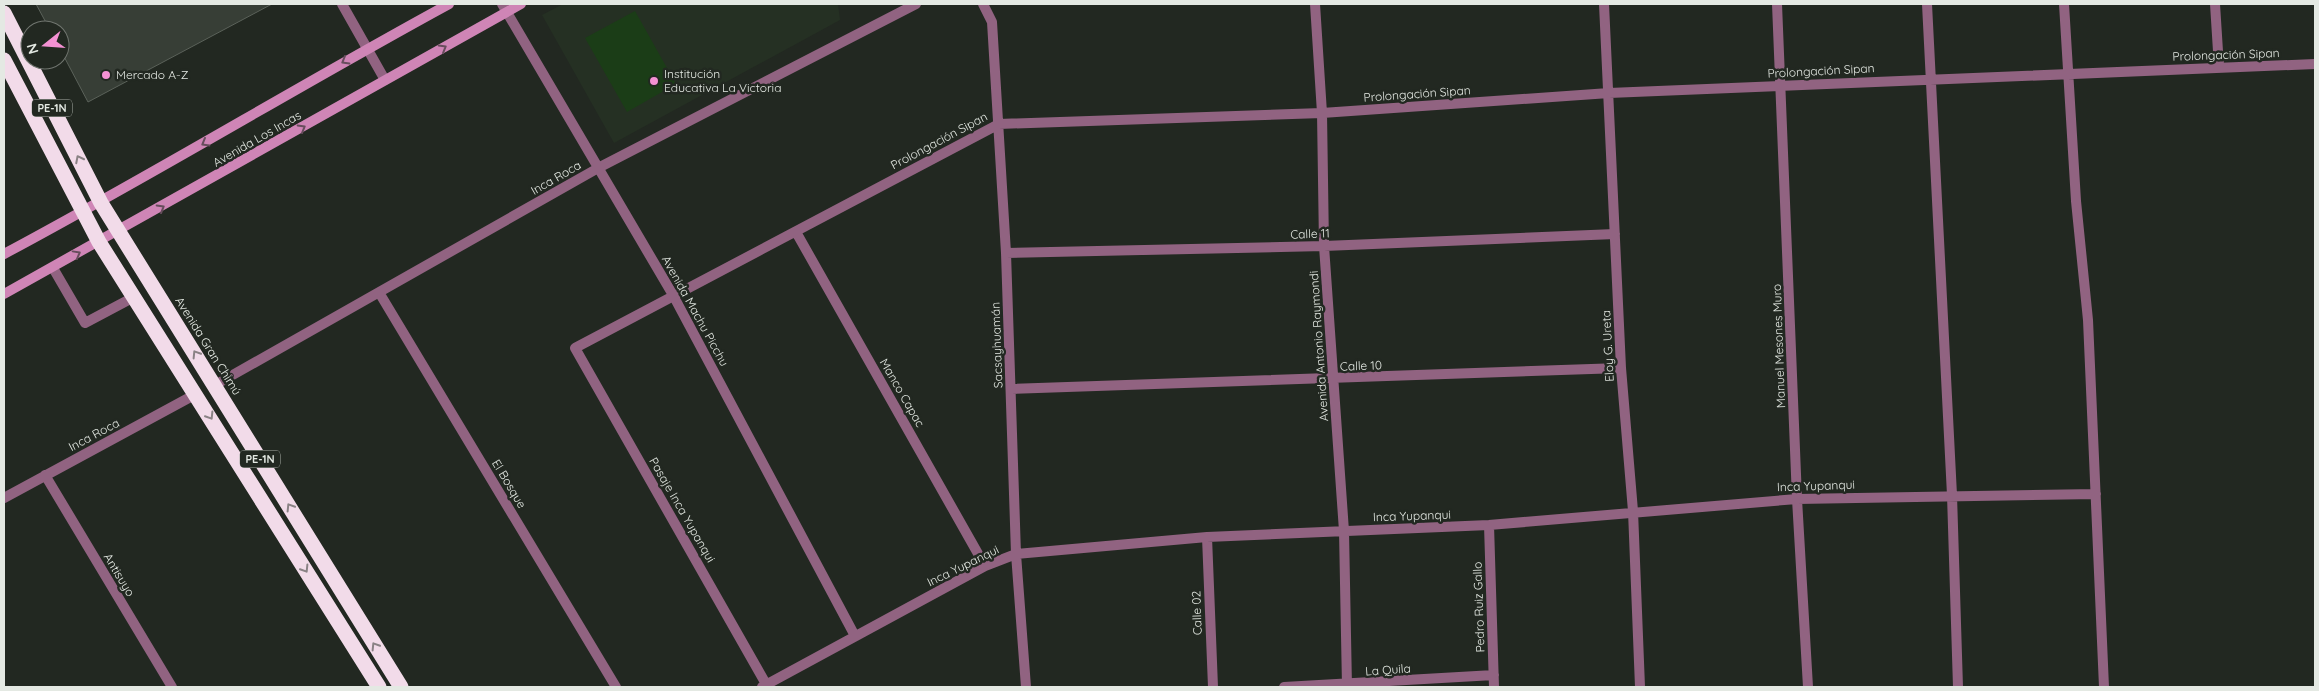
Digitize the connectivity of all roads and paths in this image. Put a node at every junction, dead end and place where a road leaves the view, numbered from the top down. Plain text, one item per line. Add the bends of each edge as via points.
1 (342, 4) edge
2 (449, 4) edge
3 (521, 4) edge
4 (916, 4) edge
5 (983, 4) edge
6 (1315, 4) edge
7 (1604, 4) edge
8 (1777, 4) edge
9 (1927, 4) edge
10 (2064, 4) edge
11 (2215, 4) edge
12 (504, 8) edge
13 (4, 13) edge
14 (367, 48) junction
15 (4, 60) edge
16 (2315, 64) edge
17 (2220, 67) junction
18 (2068, 73) junction
19 (1930, 78) junction
20 (386, 80) junction
21 (1782, 86) junction
22 (1609, 93) junction
23 (1322, 113) junction
24 (999, 124) junction
25 (600, 168) junction
26 (101, 203) junction
27 (81, 213) junction
28 (118, 232) junction
29 (796, 232) junction
30 (1615, 234) junction
31 (99, 242) junction
32 (1324, 246) junction
33 (1006, 253) junction
34 (4, 254) edge
35 (54, 268) junction
36 (4, 294) edge
37 (380, 294) junction
38 (674, 295) junction
39 (134, 297) junction
40 (575, 348) joint
41 (1621, 368) junction
42 (1334, 380) junction
43 (215, 385) junction
44 (1012, 389) junction
45 (196, 394) junction
46 (45, 475) junction
47 (2096, 494) junction
48 (1952, 496) junction
49 (4, 498) edge
50 (1797, 499) junction
51 (1633, 511) junction
52 (1489, 525) junction
53 (1344, 531) junction
54 (1207, 537) junction
55 (1016, 554) junction
56 (985, 566) junction
57 (855, 636) junction
58 (1494, 675) junction
59 (764, 686) edge
60 (1347, 686) edge
61 (172, 687) edge
62 (379, 687) edge
63 (401, 687) edge
64 (616, 687) edge
65 (1026, 687) edge
66 (1213, 687) edge
67 (1284, 687) edge
68 (1494, 687) edge
69 (1640, 687) edge
70 (1808, 687) edge
71 (1958, 687) edge
72 (2104, 687) edge

1 - 14 street
2 - 14 street, Avenida Los Incas
3 - 12 street, Avenida Los Incas
4 - 25 street, Inca Roca
5 - 24 street, Sacsayhuamán via 992,22
6 - 23 street, Avenida Antonio Raymondi
7 - 22 street, Eloy G. Ureta
8 - 21 street, Manuel Mesones Muro
9 - 19 street
10 - 18 street
11 - 17 street
20 -> 12 street, Avenida Los Incas
12 - 25 street, Avenida Machu Picchu
26 -> 13 highway, Avenida Gran Chimú / PE-1N
14 - 20 street
14 -> 26 street, Avenida Los Incas
15 - 27 highway, PE-1N
16 - 17 street, Prolongación Sipan
17 - 18 street, Prolongación Sipan
18 - 19 street, Prolongación Sipan
18 - 47 street via 2088,320
19 - 21 street, Prolongación Sipan
19 - 48 street
28 -> 20 street, Avenida Los Incas
21 - 22 street, Prolongación Sipan
21 - 50 street, Manuel Mesones Muro
22 - 23 street, Prolongación Sipan
22 - 30 street, Eloy G. Ureta
23 - 24 street, Prolongación Sipan
23 - 32 street, Avenida Antonio Raymondi
24 - 29 street, Prolongación Sipan
24 - 33 street, Sacsayhuamán
25 - 37 street, Inca Roca
25 - 38 street, Avenida Machu Picchu
26 - 27 street, Avenida Los Incas
26 - 28 highway, Avenida Gran Chimú / PE-1N
27 - 31 highway, PE-1N
27 - 34 street, Avenida Los Incas
28 - 31 street, Avenida Los Incas
43 -> 28 highway, Avenida Gran Chimú / PE-1N
29 - 38 street, Prolongación Sipan
29 - 56 street, Manco Capac
30 - 32 street, Calle 11
30 - 41 street, Eloy G. Ureta
35 -> 31 street, Avenida Los Incas
31 - 39 highway, PE-1N
32 - 33 street, Calle 11
32 - 42 street, Avenida Antonio Raymondi
33 - 44 street, Sacsayhuamán
35 - 36 street, Avenida Los Incas
35 - 39 street via 85,323
37 - 43 street, Inca Roca
37 - 64 street, El Bosque
38 - 40 street, Prolongación Sipan
38 - 57 street, Avenida Machu Picchu
39 - 45 highway, PE-1N
40 - 59 street, Pasaje Inca Yupanqui
41 - 42 street, Calle 10
41 - 51 street, Eloy G. Ureta
42 - 44 street, Calle 10
42 - 53 street, Avenida Antonio Raymondi
63 -> 43 highway, Avenida Gran Chimú / PE-1N
44 - 55 street, Sacsayhuamán
45 - 46 street, Inca Roca
45 -> 62 highway, PE-1N
46 - 49 street, Inca Roca
46 - 61 street, Antisuyo
47 - 48 street, Inca Yupanqui
47 - 72 street
48 - 50 street, Inca Yupanqui
48 - 71 street
50 - 51 street, Inca Yupanqui
50 - 70 street, Manuel Mesones Muro
51 - 52 street, Inca Yupanqui
51 - 69 street, Eloy G. Ureta
52 - 53 street, Inca Yupanqui
52 - 58 street, Pedro Ruiz Gallo
53 - 54 street, Inca Yupanqui
53 - 60 street, Avenida Antonio Raymondi
54 - 55 street, Inca Yupanqui
54 - 66 street, Calle 02
55 - 56 street, Inca Yupanqui
55 - 65 street, Sacsayhuamán
56 - 57 street, Inca Yupanqui
57 - 59 street, Inca Yupanqui
58 - 60 street, La Quila
58 - 68 street, Pedro Ruiz Gallo
60 - 67 street, La Quila

